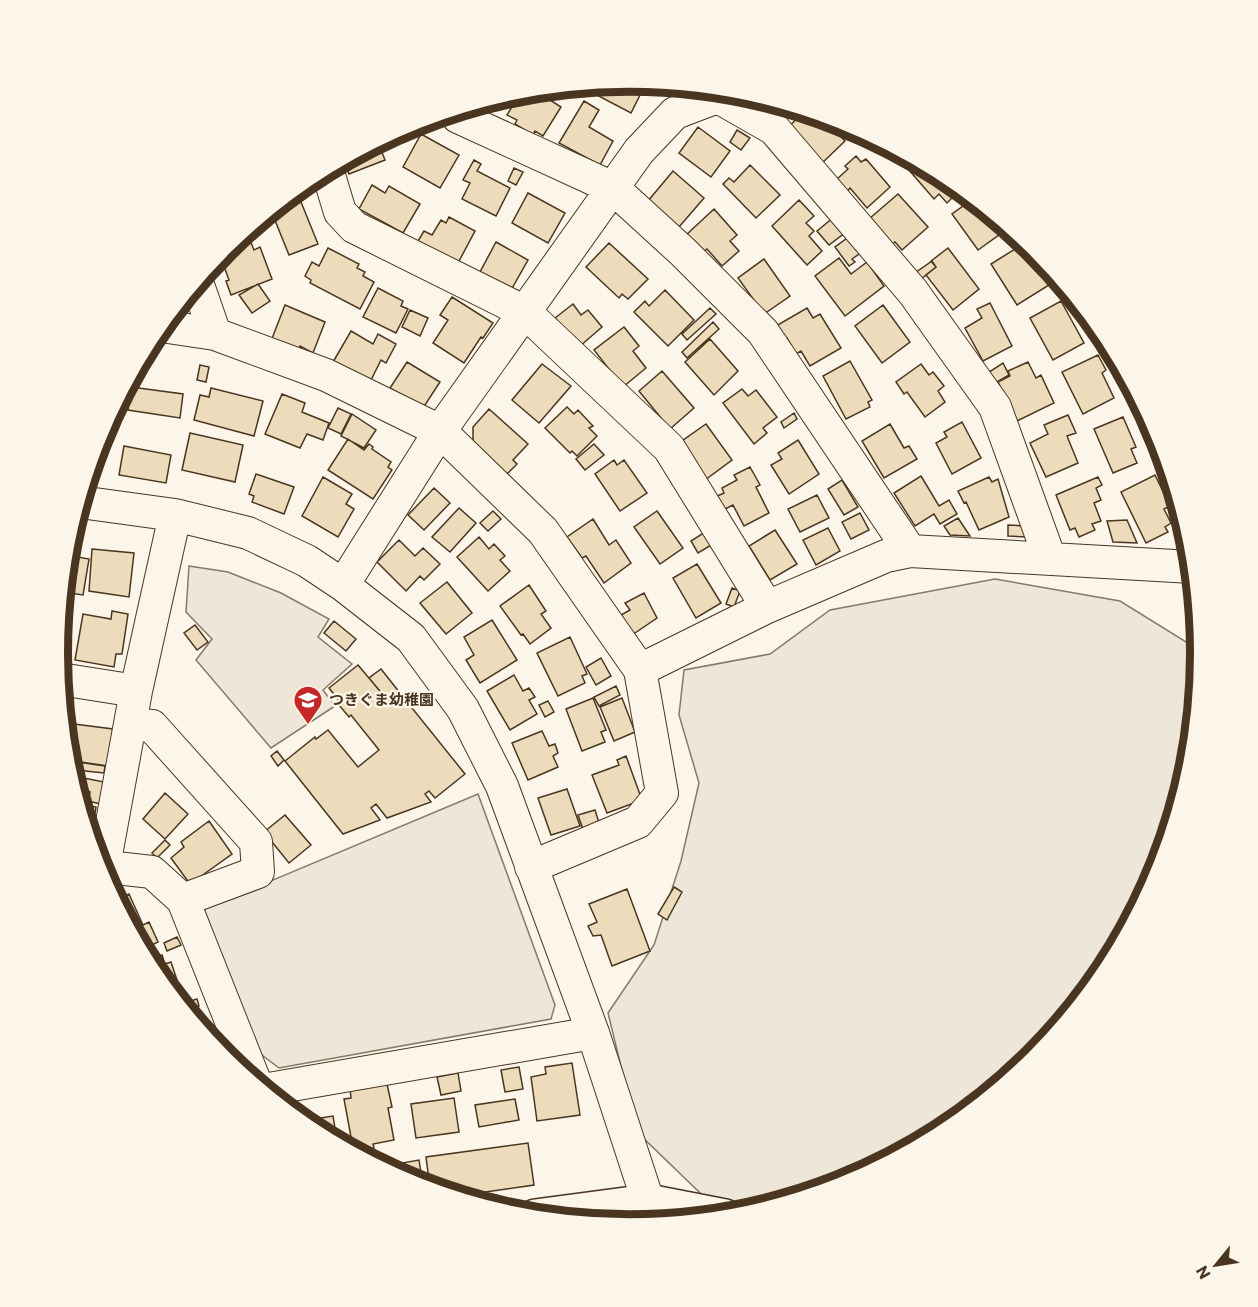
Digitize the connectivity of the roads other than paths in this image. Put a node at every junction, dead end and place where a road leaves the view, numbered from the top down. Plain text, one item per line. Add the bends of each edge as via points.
1 (709, 98) edge
2 (736, 102) edge
3 (461, 118) edge
4 (330, 179) edge
5 (613, 188) junction
6 (200, 291) edge
7 (525, 312) junction
8 (172, 328) edge
9 (215, 334) junction
10 (440, 431) junction
11 (88, 503) edge
12 (175, 515) junction
13 (910, 551) junction
14 (1050, 559) junction
15 (1184, 567) edge
16 (343, 585) junction
17 (767, 608) junction
18 (640, 670) junction
19 (69, 680) edge
20 (136, 691) junction
21 (130, 724) junction
22 (104, 852) edge
23 (110, 867) edge
24 (531, 867) junction
25 (183, 900) junction
26 (592, 1033) junction
27 (249, 1067) edge
28 (274, 1088) edge
29 (644, 1213) edge
30 (600, 1214) edge
31 (667, 1214) edge

1 - 5 street via 675,112 639,151
2 - 14 street via 774,129 912,292 995,407
3 - 5 street
4 - 7 street via 340,212 354,228
5 - 7 street
5 - 13 street via 763,332
6 - 9 street
7 - 10 street
7 - 17 street via 669,448
8 - 9 street
9 - 10 street via 326,375
10 - 16 street
10 - 18 street via 543,531
11 - 12 street
12 - 16 street via 248,533 307,561
12 - 20 street
13 - 14 street
13 - 17 street via 886,556
14 - 15 street
16 - 24 street via 411,638 463,710 502,786
17 - 18 street
18 - 24 street via 662,793 638,822
19 - 20 street
20 - 21 street
21 - 22 street
21 - 25 street via 152,726 256,842 258,872
23 - 25 street via 152,872
24 - 26 street
25 - 27 street
26 - 28 street
26 - 29 street
29 - 30 main road
29 - 31 main road

